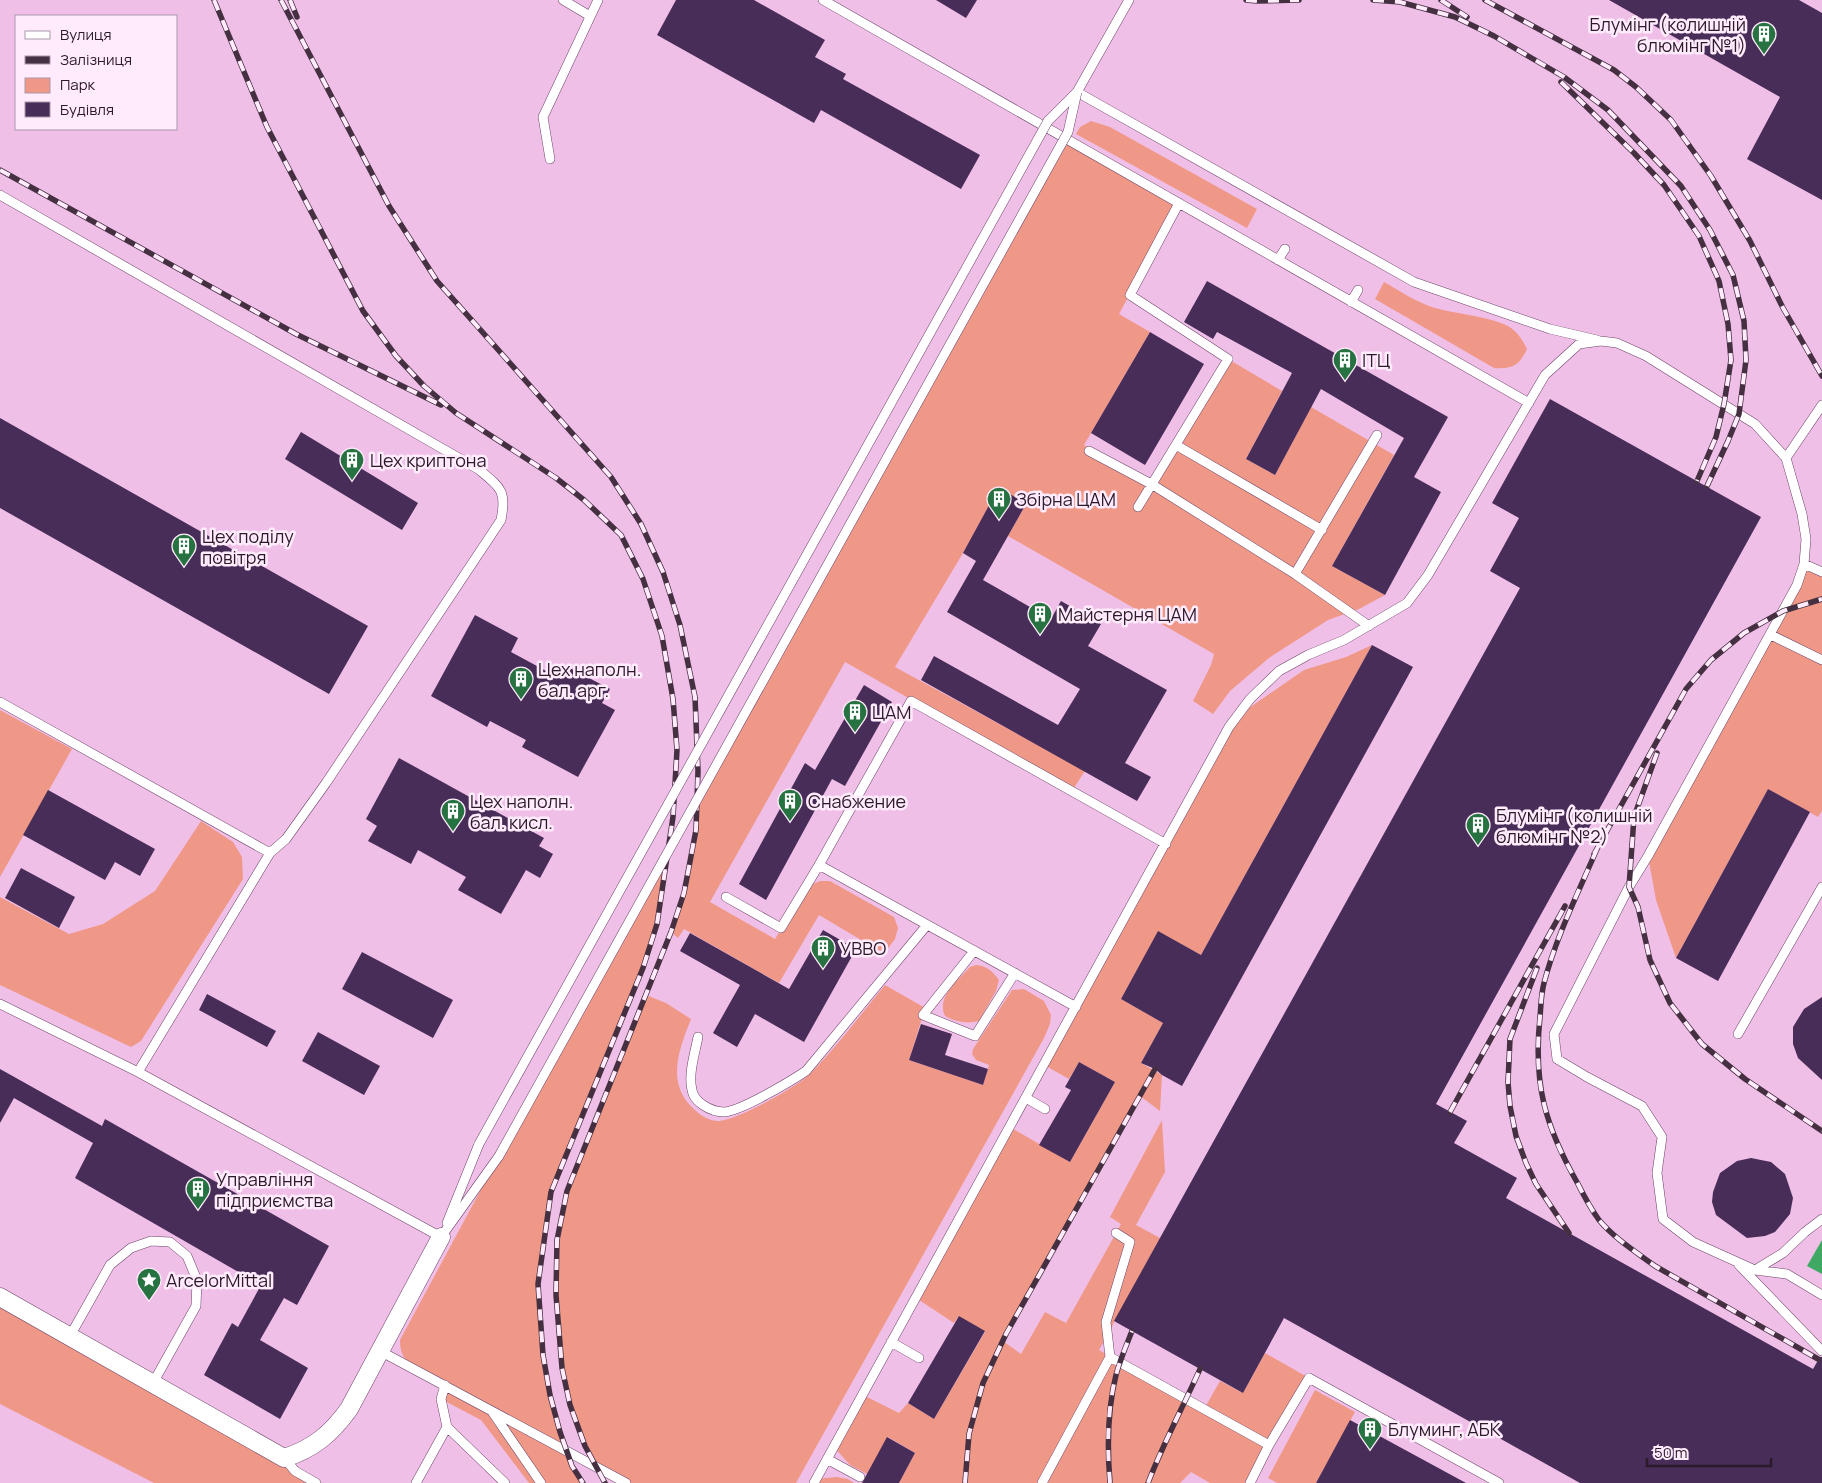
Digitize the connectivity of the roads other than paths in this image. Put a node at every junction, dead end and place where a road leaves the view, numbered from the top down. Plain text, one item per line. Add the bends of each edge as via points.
1 (563, 0) edge
2 (598, 0) edge
3 (823, 0) edge
4 (1129, 0) edge
5 (590, 16) junction
6 (1077, 92) junction
7 (550, 159) dead end
8 (0, 195) edge
9 (1178, 203) junction
10 (1284, 249) dead end
11 (1278, 260) junction
12 (1358, 290) dead end
13 (1351, 302) junction
14 (1601, 341) junction
15 (1529, 403) junction
16 (1822, 405) edge
17 (1377, 435) dead end
18 (1176, 445) junction
19 (1089, 451) dead end
20 (1786, 458) junction
21 (1152, 485) junction
22 (1138, 507) dead end
23 (1322, 530) junction
24 (1804, 564) junction
25 (1822, 572) edge
26 (1295, 574) junction
27 (1369, 626) junction
28 (1771, 635) junction
29 (1822, 660) edge
30 (0, 702) edge
31 (1166, 844) junction
32 (270, 854) junction
33 (819, 865) junction
34 (1822, 887) edge
35 (726, 897) dead end
36 (927, 925) junction
37 (974, 951) junction
38 (1015, 974) junction
39 (0, 1004) edge
40 (1076, 1007) junction
41 (1738, 1034) dead end
42 (698, 1037) dead end
43 (138, 1072) junction
44 (1026, 1098) junction
45 (1045, 1109) dead end
46 (1822, 1219) edge
47 (1116, 1233) dead end
48 (441, 1237) junction
49 (1735, 1261) junction
50 (1756, 1270) junction
51 (1822, 1296) edge
52 (0, 1297) edge
53 (70, 1336) junction
54 (891, 1342) junction
55 (1822, 1350) edge
56 (380, 1351) junction
57 (1110, 1357) junction
58 (919, 1358) dead end
59 (154, 1383) junction
60 (444, 1385) junction
61 (492, 1411) junction
62 (447, 1427) junction
63 (1269, 1445) junction
64 (284, 1458) junction
65 (827, 1460) junction
66 (860, 1477) dead end
67 (316, 1483) edge
68 (416, 1483) edge
69 (505, 1483) edge
70 (541, 1483) edge
71 (626, 1483) edge
72 (814, 1483) edge
73 (1042, 1483) edge
74 (1250, 1483) edge
75 (1499, 1483) edge

1 - 5 lane
2 - 5 lane
3 - 9 lane
4 - 6 lane
5 - 7 lane via 543,117
6 - 14 lane via 1414,282 1550,329
6 - 48 lane, bridge via 1048,121 479,1144
6 - 48 lane, bridge via 1068,132 500,1156
8 - 32 lane via 478,469 497,484 505,501 501,520 326,783 286,840
9 - 11 lane
9 - 18 lane via 1130,295 1228,360
10 - 11 lane
11 - 13 lane
12 - 13 lane
13 - 15 lane
14 - 15 lane via 1579,344 1567,354 1545,375
14 - 20 lane via 1617,343 1646,356 1756,424
15 - 27 lane via 1428,575 1407,603
16 - 20 lane
17 - 23 lane
18 - 21 lane
18 - 23 lane
19 - 21 lane
20 - 24 lane via 1802,514 1806,539
21 - 22 lane
21 - 26 lane
23 - 26 lane
24 - 25 lane
24 - 28 lane via 1798,585
26 - 27 lane
27 - 31 lane via 1279,671 1250,699 1229,727
28 - 29 lane
28 - 49 lane via 1630,887 1554,1034 1557,1059 1642,1106 1662,1137 1657,1173 1663,1219 1693,1242
30 - 32 lane
31 - 33 lane via 912,701
31 - 40 lane
32 - 43 lane
33 - 35 lane via 781,928
33 - 36 lane
34 - 41 lane
36 - 37 lane
36 - 42 lane via 806,1071 735,1110 713,1110 695,1099 691,1078
37 - 38 lane
37 - 38 lane via 923,1015 975,1036
38 - 40 lane
39 - 43 lane
40 - 44 lane
43 - 48 lane
44 - 45 lane
44 - 54 lane
46 - 50 lane via 1783,1253
47 - 57 lane via 1130,1242 1106,1322
48 - 56 street
49 - 50 lane
49 - 55 lane
50 - 51 lane via 1787,1274
52 - 53 street
53 - 59 street
53 - 59 lane via 110,1265 131,1248 151,1241 170,1242 187,1256 197,1280 196,1306
54 - 58 lane
54 - 65 lane
56 - 60 lane
56 - 64 street via 340,1421 318,1443
57 - 63 lane
57 - 73 lane
59 - 64 street
60 - 61 lane
60 - 62 lane via 441,1399
61 - 70 lane
61 - 71 lane
62 - 68 lane
62 - 69 lane
63 - 74 lane
63 - 75 lane via 1309,1378
64 - 67 lane via 295,1471
65 - 66 lane
65 - 72 lane

